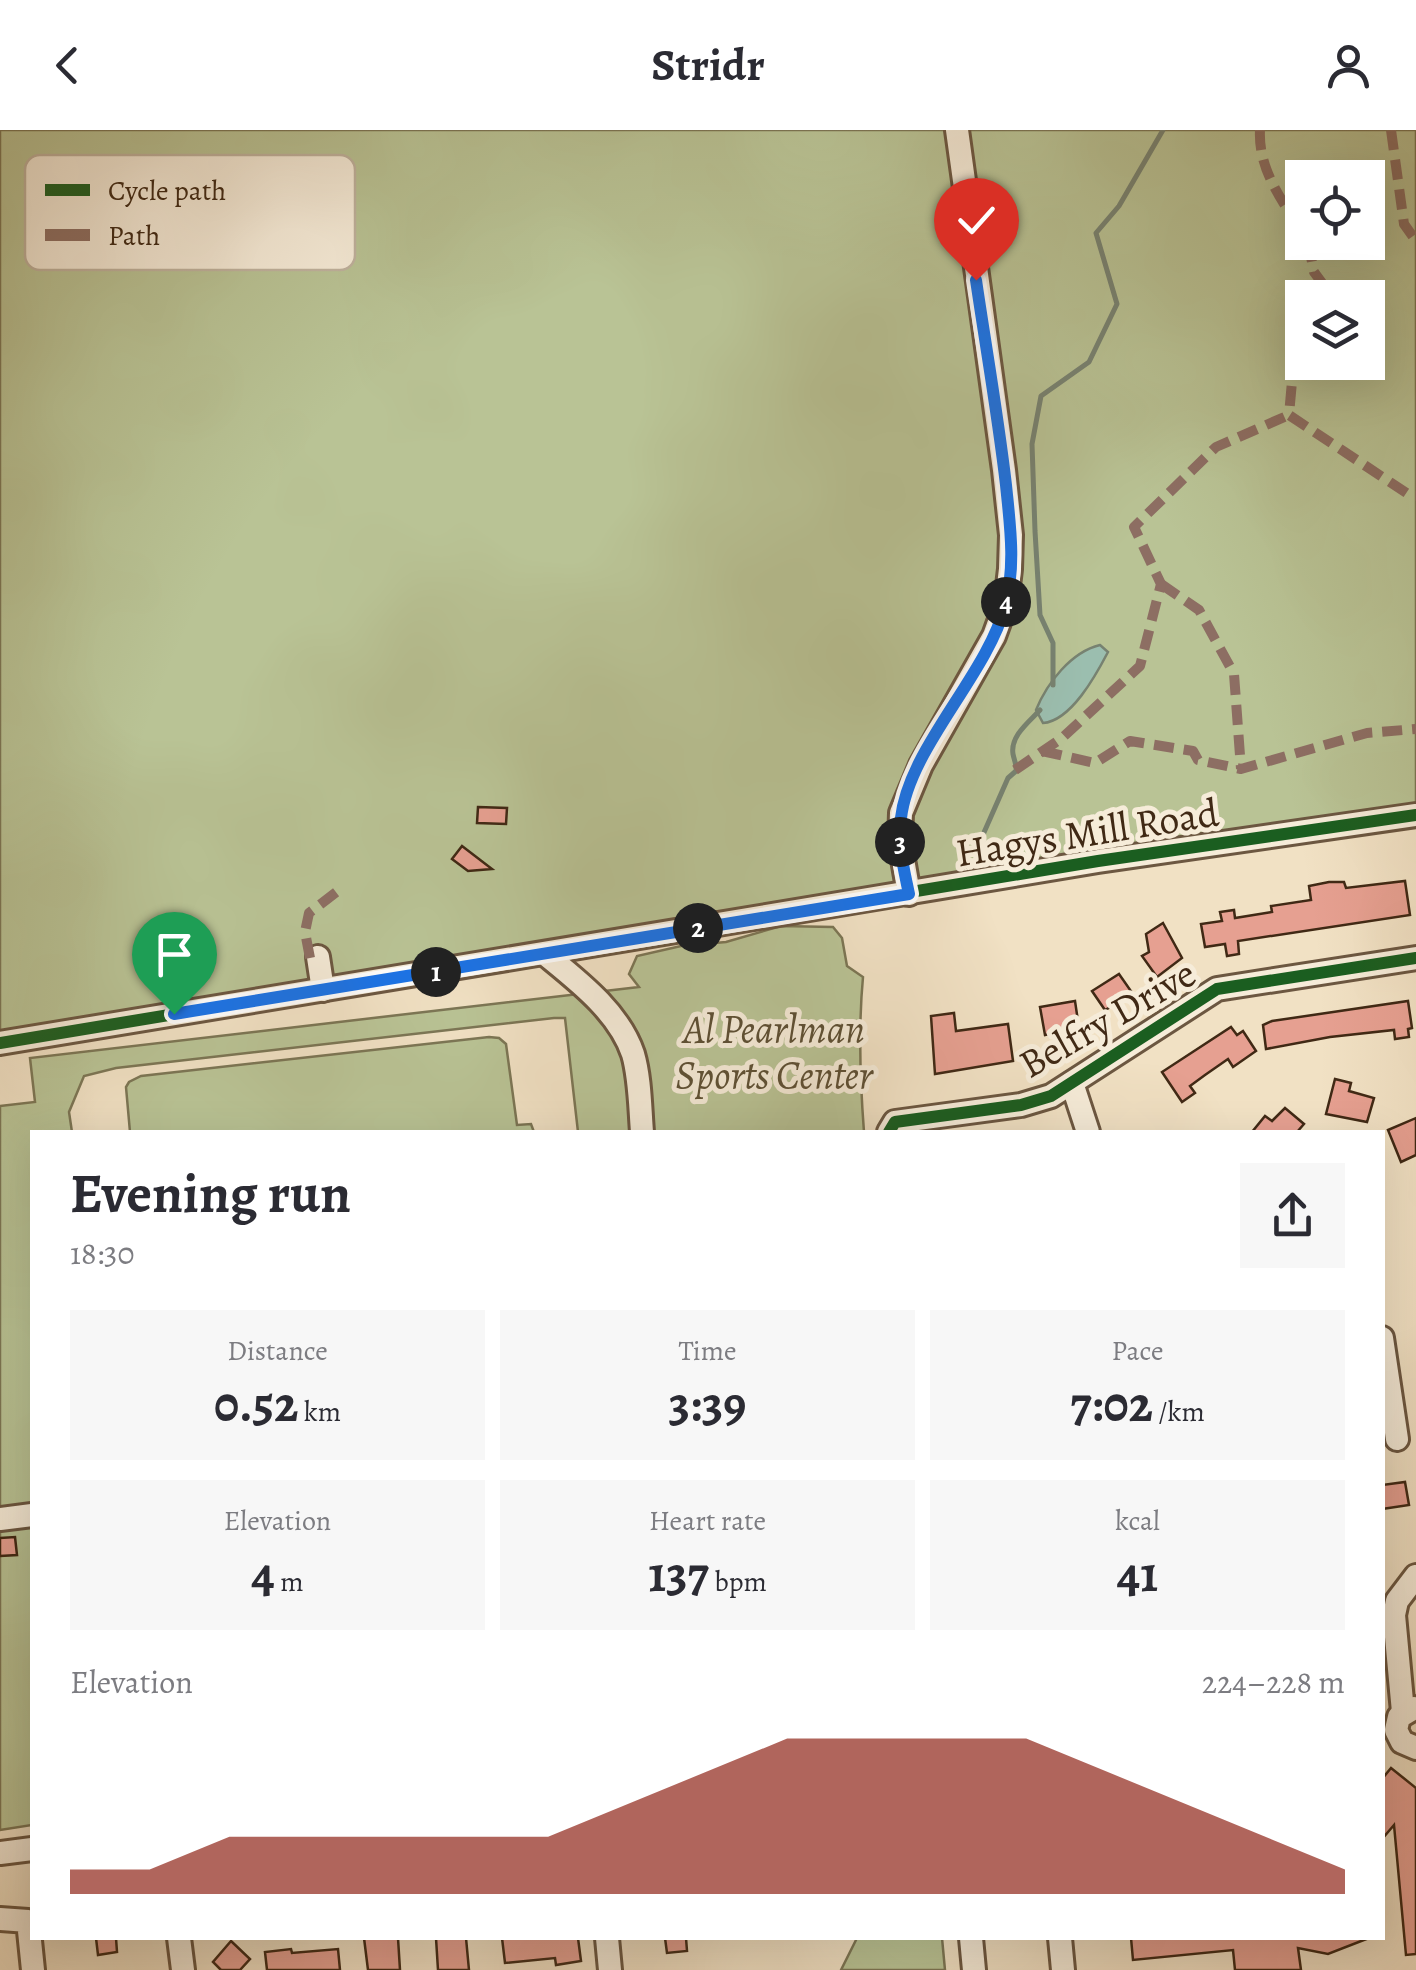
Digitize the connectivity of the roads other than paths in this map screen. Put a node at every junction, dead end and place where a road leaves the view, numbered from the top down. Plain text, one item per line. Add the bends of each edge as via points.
1 (957, 130) edge
2 (1416, 815) edge
3 (909, 894) junction
4 (545, 954) junction
5 (318, 957) dead end
6 (1416, 958) edge
7 (323, 990) junction
8 (0, 1042) edge
9 (1072, 1083) junction
10 (890, 1129) edge
11 (642, 1130) edge
12 (1087, 1130) edge
13 (1385, 1356) edge
14 (1399, 1439) edge
15 (30, 1515) edge
16 (0, 1519) edge
17 (1416, 1576) edge
18 (1399, 1716) edge
19 (1416, 1748) edge
20 (30, 1849) edge
21 (0, 1852) edge
22 (0, 1919) edge
23 (179, 1940) edge
24 (607, 1940) edge
25 (971, 1940) edge
26 (1060, 1940) edge
27 (33, 1970) edge
28 (184, 1970) edge
29 (610, 1970) edge
30 (974, 1970) edge
31 (1063, 1970) edge

1 - 3 street via 1004,470 1010,569 994,636 901,812
2 - 3 street, Hagys Mill Road
3 - 4 street, Hagys Mill Road
4 - 7 street, Hagys Mill Road
4 - 11 street via 585,988 626,1038
5 - 7 street
6 - 9 street, Belfry Drive via 1217,989
7 - 8 street, Hagys Mill Road
9 - 10 street, Belfry Drive via 1030,1103 895,1122
9 - 12 street
13 - 14 street
15 - 16 street
17 - 18 street via 1396,1601 1394,1615
18 - 19 street via 1402,1742
20 - 21 street
22 - 27 street via 28,1921
23 - 28 street
24 - 29 street
25 - 30 street
26 - 31 street

